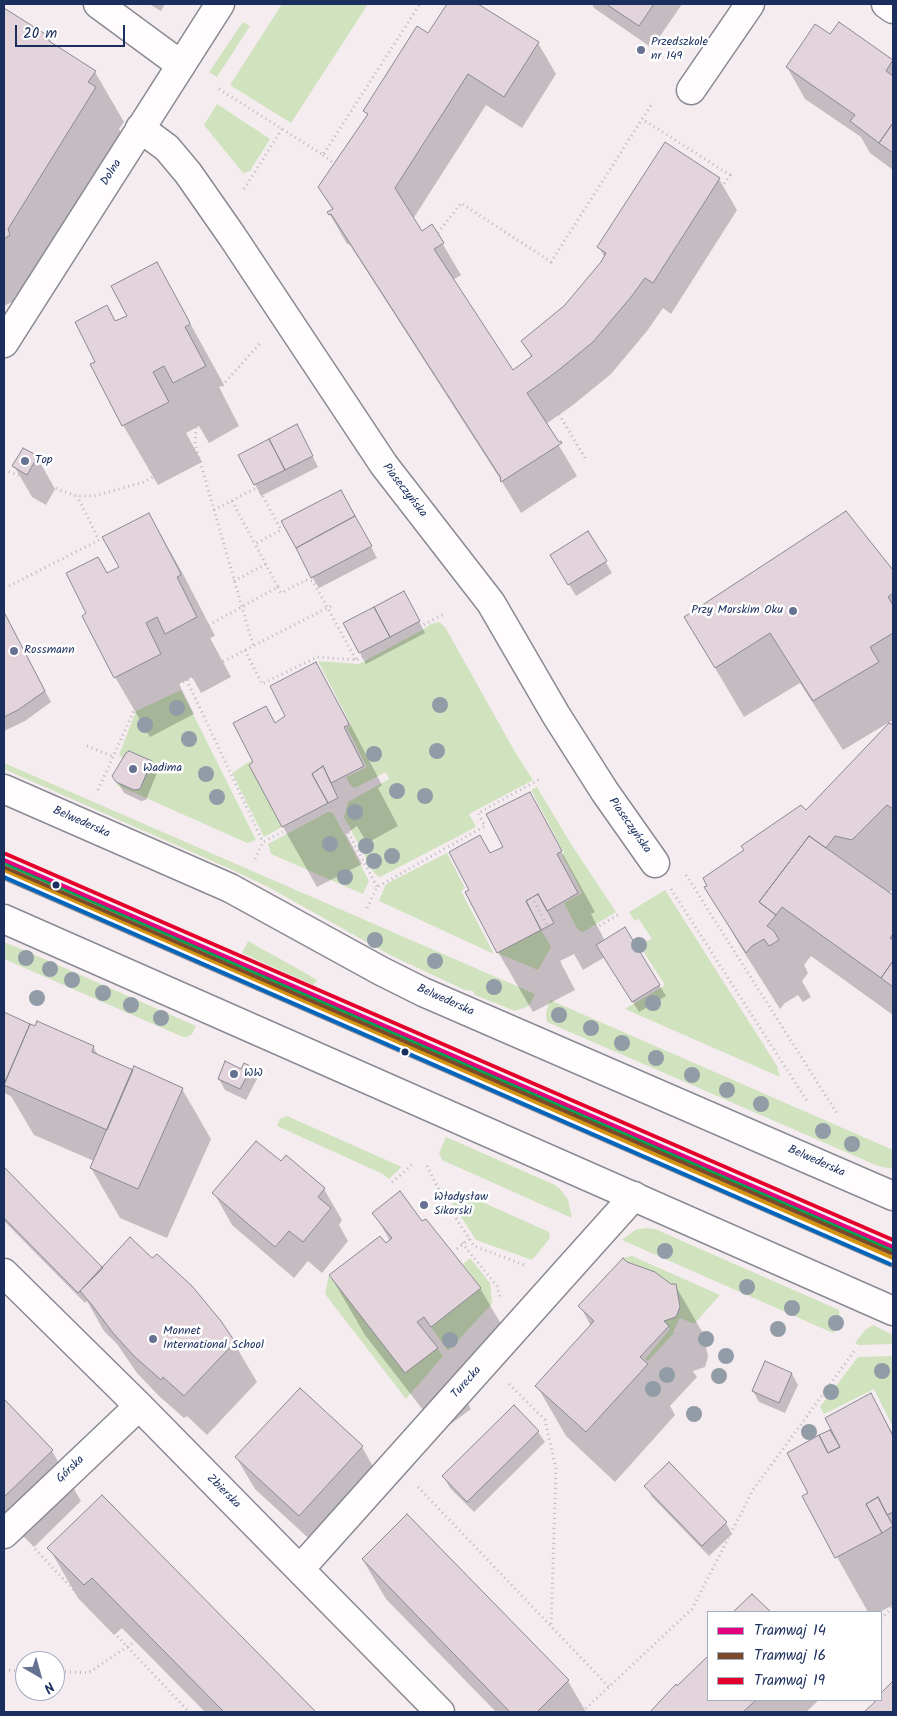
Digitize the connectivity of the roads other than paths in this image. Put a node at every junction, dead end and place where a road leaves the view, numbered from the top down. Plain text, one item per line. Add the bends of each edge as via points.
1 (98, 4) edge
2 (220, 4) edge
3 (750, 4) edge
4 (886, 4) edge
5 (893, 9) edge
6 (181, 65) junction
7 (691, 90) dead end
8 (140, 128) junction
9 (4, 343) edge
10 (4, 789) edge
11 (655, 863) road end
12 (4, 870) edge
13 (4, 919) edge
14 (634, 1196) junction
15 (893, 1196) edge
16 (893, 1258) edge
17 (4, 1273) edge
18 (893, 1311) edge
19 (139, 1406) junction
20 (8, 1530) edge
21 (300, 1569) junction
22 (440, 1712) edge

1 - 6 street
2 - 6 street, Dolna
3 - 7 street
4 - 5 street
6 - 8 street, Dolna
8 - 9 street, Dolna
8 - 11 street, Piaseczyńska via 167,148 188,172 384,465 491,603 556,715
10 - 15 street, Belwederska via 223,885 423,992
12 - 16 lane
13 - 14 street
14 - 18 street
14 - 21 street, Turecka
17 - 19 street, Zbierska
19 - 20 street, Górska
19 - 21 street, Zbierska
21 - 22 street, Zbierska

